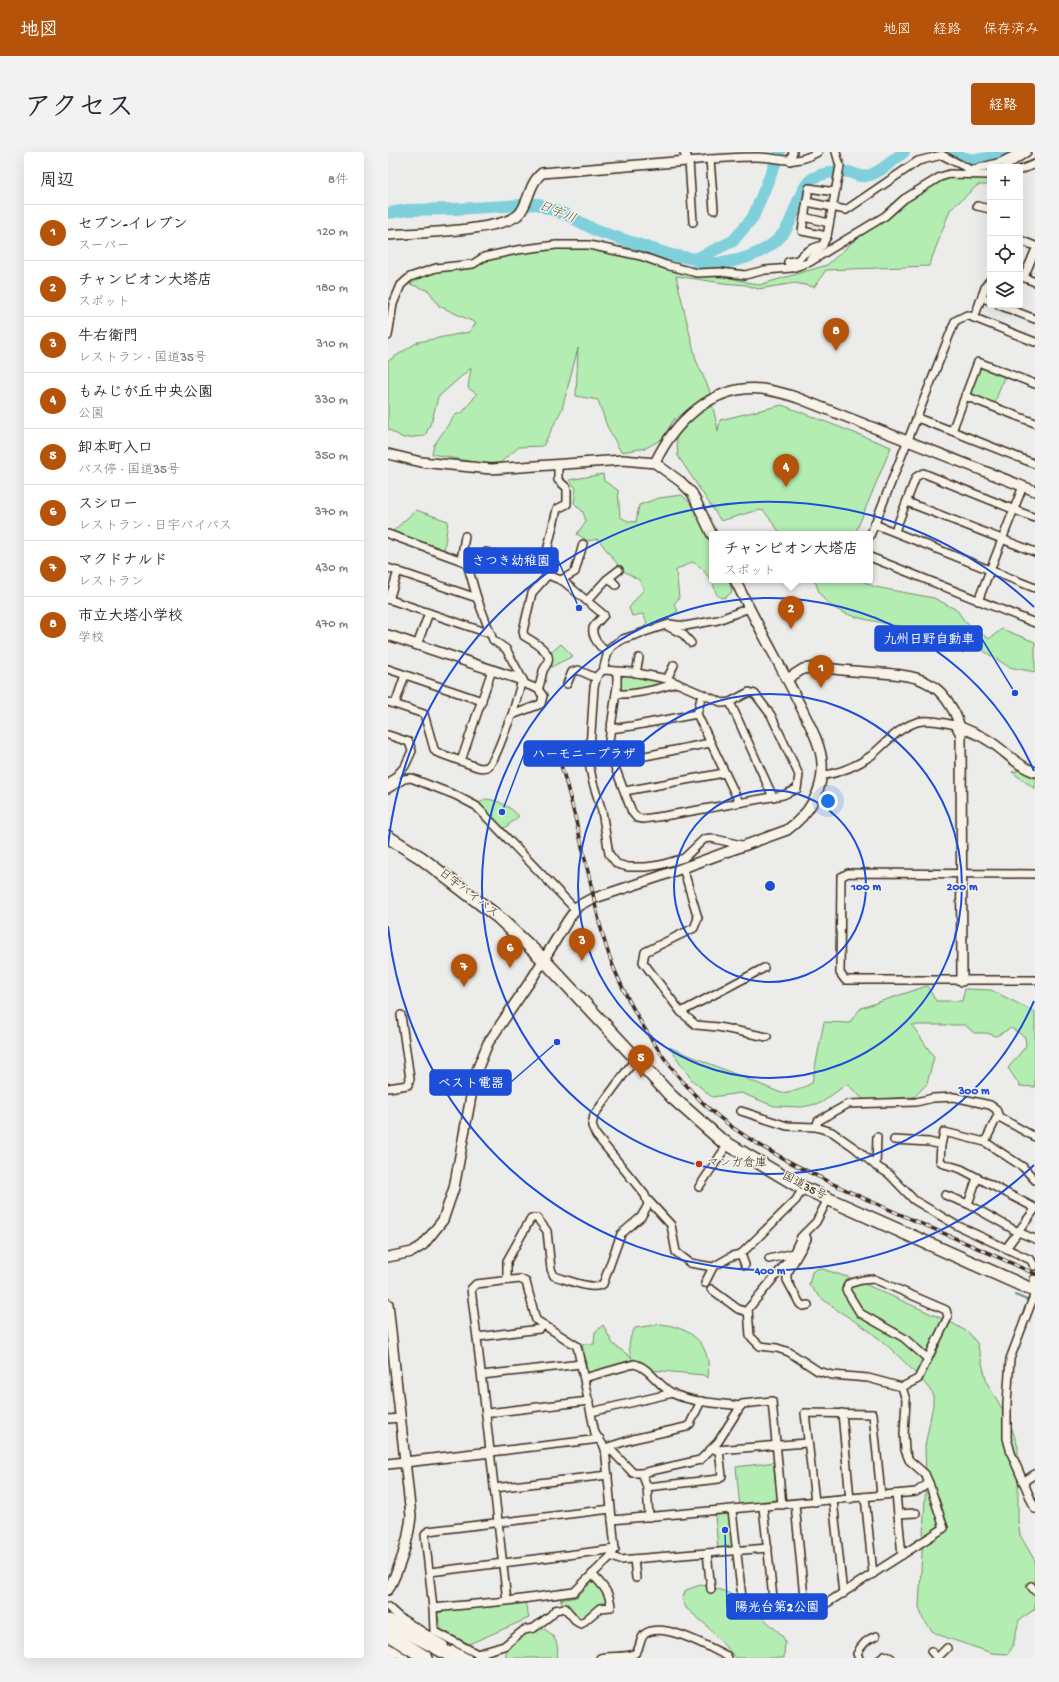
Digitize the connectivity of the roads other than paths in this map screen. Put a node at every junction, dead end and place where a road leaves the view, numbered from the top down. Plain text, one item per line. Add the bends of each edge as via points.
1 (793, 152) edge
2 (818, 152) edge
3 (836, 152) edge
4 (1021, 152) edge
5 (1026, 152) edge
6 (756, 154) edge
7 (687, 158) edge
8 (710, 159) junction
9 (788, 161) junction
10 (1009, 164) edge
11 (1035, 164) edge
12 (1023, 169) edge
13 (987, 175) edge
14 (835, 192) junction
15 (807, 202) junction
16 (977, 206) dead end
17 (832, 208) junction
18 (987, 208) edge
19 (714, 210) dead end
20 (804, 217) junction
21 (693, 222) dead end
22 (829, 223) junction
23 (388, 235) edge
24 (827, 236) junction
25 (1023, 241) edge
26 (823, 244) junction
27 (1035, 246) edge
28 (1035, 251) edge
29 (788, 262) dead end
30 (805, 263) junction
31 (1023, 275) edge
32 (1023, 277) edge
33 (1035, 282) edge
34 (987, 284) edge
35 (982, 297) junction
36 (987, 300) edge
37 (1007, 308) edge
38 (974, 318) junction
39 (1035, 319) edge
40 (388, 336) edge
41 (1035, 342) edge
42 (1035, 384) edge
43 (965, 396) junction
44 (918, 418) junction
45 (1035, 423) edge
46 (952, 431) junction
47 (908, 441) junction
48 (388, 454) edge
49 (655, 463) junction
50 (1035, 464) edge
51 (558, 465) junction
52 (1023, 486) junction
53 (1035, 491) edge
54 (907, 502) junction
55 (1014, 509) junction
56 (1035, 518) edge
57 (874, 524) junction
58 (710, 531) edge
59 (872, 531) edge
60 (895, 531) junction
61 (388, 534) edge
62 (465, 536) dead end
63 (1002, 539) junction
64 (583, 544) dead end
65 (486, 552) dead end
66 (1035, 552) edge
67 (873, 558) edge
68 (461, 560) junction
69 (388, 568) edge
70 (543, 568) junction
71 (619, 570) dead end
72 (990, 570) junction
73 (398, 571) junction
74 (548, 575) junction
75 (609, 578) junction
76 (561, 580) junction
77 (736, 583) edge
78 (616, 585) dead end
79 (1035, 588) edge
80 (477, 598) junction
81 (388, 600) edge
82 (587, 601) junction
83 (978, 601) junction
84 (749, 608) junction
85 (429, 613) junction
86 (1035, 623) edge
87 (665, 626) junction
88 (491, 634) junction
89 (388, 635) edge
90 (692, 643) dead end
91 (417, 645) junction
92 (608, 652) junction
93 (639, 658) dead end
94 (674, 664) dead end
95 (388, 669) edge
96 (492, 670) junction
97 (603, 670) junction
98 (617, 672) junction
99 (636, 673) junction
100 (405, 675) junction
101 (596, 678) junction
102 (667, 679) junction
103 (787, 679) junction
104 (522, 680) junction
105 (677, 683) junction
106 (567, 684) dead end
107 (538, 689) junction
108 (616, 694) junction
109 (702, 694) junction
110 (482, 701) junction
111 (730, 702) junction
112 (391, 703) edge
113 (697, 714) junction
114 (512, 715) junction
115 (961, 727) junction
116 (610, 729) junction
117 (388, 735) edge
118 (961, 736) junction
119 (710, 743) junction
120 (461, 762) junction
121 (615, 762) junction
122 (1035, 772) edge
123 (724, 773) junction
124 (821, 776) junction
125 (388, 785) edge
126 (388, 789) edge
127 (625, 791) junction
128 (773, 796) junction
129 (739, 802) junction
130 (388, 837) edge
131 (746, 846) junction
132 (683, 868) junction
133 (962, 874) junction
134 (1035, 874) edge
135 (576, 910) junction
136 (543, 959) junction
137 (764, 968) dead end
138 (1035, 980) edge
139 (962, 981) junction
140 (681, 1012) junction
141 (401, 1015) dead end
142 (767, 1037) dead end
143 (636, 1058) junction
144 (388, 1088) edge
145 (741, 1111) dead end
146 (999, 1117) junction
147 (816, 1127) junction
148 (877, 1137) dead end
149 (1035, 1137) edge
150 (894, 1140) dead end
151 (985, 1142) junction
152 (728, 1144) junction
153 (941, 1145) junction
154 (876, 1166) junction
155 (977, 1178) junction
156 (1035, 1180) edge
157 (699, 1187) dead end
158 (803, 1188) junction
159 (944, 1195) dead end
160 (828, 1199) junction
161 (648, 1200) junction
162 (968, 1204) junction
163 (1035, 1208) edge
164 (1018, 1232) junction
165 (805, 1234) junction
166 (1035, 1239) edge
167 (1007, 1247) junction
168 (794, 1253) junction
169 (741, 1254) junction
170 (388, 1257) edge
171 (769, 1259) dead end
172 (745, 1265) dead end
173 (1034, 1266) edge
174 (713, 1267) junction
175 (507, 1280) junction
176 (705, 1283) dead end
177 (1035, 1287) edge
178 (711, 1289) dead end
179 (388, 1304) edge
180 (808, 1306) dead end
181 (748, 1312) junction
182 (544, 1325) junction
183 (478, 1337) junction
184 (390, 1338) edge
185 (928, 1359) junction
186 (581, 1364) junction
187 (482, 1375) junction
188 (584, 1378) junction
189 (392, 1379) edge
190 (902, 1387) junction
191 (673, 1393) junction
192 (589, 1401) junction
193 (701, 1401) junction
194 (741, 1406) junction
195 (591, 1412) junction
196 (487, 1413) junction
197 (842, 1413) junction
198 (401, 1418) junction
199 (388, 1419) edge
200 (600, 1439) junction
201 (807, 1443) junction
202 (776, 1445) junction
203 (606, 1448) junction
204 (715, 1450) junction
205 (491, 1452) junction
206 (406, 1462) junction
207 (388, 1464) edge
208 (642, 1473) junction
209 (1035, 1474) edge
210 (608, 1475) junction
211 (1023, 1482) junction
212 (930, 1483) junction
213 (647, 1487) junction
214 (494, 1488) junction
215 (896, 1494) junction
216 (881, 1496) junction
217 (865, 1497) junction
218 (850, 1499) junction
219 (833, 1500) junction
220 (814, 1502) junction
221 (795, 1504) junction
222 (782, 1505) junction
223 (763, 1507) junction
224 (611, 1509) junction
225 (1035, 1509) edge
226 (732, 1510) junction
227 (916, 1512) dead end
228 (898, 1514) junction
229 (649, 1517) junction
230 (612, 1520) junction
231 (498, 1522) junction
232 (768, 1548) junction
233 (737, 1550) junction
234 (613, 1553) junction
235 (707, 1553) junction
236 (902, 1555) junction
237 (634, 1559) junction
238 (503, 1562) junction
239 (430, 1572) junction
240 (592, 1574) junction
241 (873, 1574) junction
242 (636, 1578) dead end
243 (711, 1589) dead end
244 (388, 1590) edge
245 (843, 1594) junction
246 (507, 1601) junction
247 (388, 1607) edge
248 (774, 1607) junction
249 (433, 1608) junction
250 (806, 1608) junction
251 (388, 1621) edge
252 (388, 1634) edge
253 (876, 1636) dead end
254 (388, 1647) edge
255 (947, 1648) dead end
256 (931, 1651) dead end
257 (477, 1654) junction
258 (388, 1655) edge
259 (424, 1657) edge
260 (393, 1658) edge
261 (405, 1658) edge
262 (445, 1658) edge
263 (456, 1658) edge
264 (468, 1658) edge
265 (485, 1658) edge
266 (600, 1658) edge
267 (728, 1658) edge
268 (858, 1658) edge
269 (881, 1658) edge
270 (891, 1658) edge
271 (937, 1658) edge

1 - 9 street
2 - 9 street via 805,159
3 - 14 street via 840,166
4 - 17 street via 1001,162 971,170 942,155 918,161 846,210
5 - 10 street
6 - 8 street
6 - 9 street
7 - 8 street
7 - 21 street
7 - 23 street via 554,171 539,175 519,214 508,222 441,232
8 - 19 street
11 - 12 street
13 - 30 street via 950,174 940,177 904,199 885,216
14 - 15 street via 809,188
14 - 17 street
15 - 17 street
15 - 20 street
16 - 18 street
17 - 22 street
20 - 22 street
20 - 24 street via 802,231
22 - 24 street
24 - 26 street
25 - 27 street
26 - 29 street via 813,247 798,260
26 - 30 street
28 - 31 street
30 - 40 street via 792,268 745,275 697,273 666,266 641,256 589,245 556,245 517,250 484,257 473,264 436,268 410,276 398,289
32 - 33 street
34 - 35 street
35 - 36 street
35 - 38 street
37 - 39 street
38 - 41 street
38 - 44 street via 967,315 955,321
42 - 43 street via 978,362
43 - 45 street
43 - 46 street
44 - 46 street
44 - 47 street
46 - 50 street
47 - 49 street via 779,392 743,390 723,394 699,406 682,421 662,447
47 - 52 street
47 - 57 street
48 - 51 street via 465,468 499,469
49 - 51 street via 623,460
49 - 58 street via 692,493
51 - 70 street via 558,480 567,488 567,504 557,509
52 - 53 street
52 - 55 street
54 - 55 street via 916,476 923,474
54 - 60 street
54 - 63 street
55 - 56 street
55 - 63 street
57 - 59 street
57 - 60 street
60 - 72 street
61 - 68 street
62 - 68 street
63 - 66 street
63 - 72 street
64 - 76 street via 575,572
65 - 70 street
67 - 83 street
68 - 80 street via 468,567
69 - 73 street
70 - 74 street
71 - 75 street
72 - 79 street
72 - 83 street
73 - 80 street
73 - 81 street
74 - 76 street
74 - 107 street via 532,594 523,631 524,636 543,650 548,658
75 - 78 street
75 - 82 street
76 - 82 street
77 - 84 street
80 - 88 street
81 - 85 street
82 - 92 street via 604,615 593,630 600,648
83 - 86 street
84 - 87 street via 718,620 685,626
84 - 103 street
85 - 88 street
85 - 91 street
87 - 90 street via 678,630
87 - 92 street via 623,639
88 - 104 street via 493,640 506,649
89 - 91 street
91 - 96 street
92 - 97 street
93 - 99 street
94 - 102 street
95 - 100 street
96 - 104 street
96 - 110 street
97 - 98 street
97 - 101 street
98 - 99 street
98 - 108 street
99 - 102 street
100 - 110 street
100 - 112 street
101 - 106 street via 578,670 572,672
101 - 131 street via 590,763 612,859 617,864 628,867 660,865 684,858 704,839 711,838
102 - 105 street
103 - 115 street via 803,670 817,667 916,677 944,694
103 - 124 street via 813,731 820,752
104 - 107 street via 525,684
104 - 114 street
105 - 108 street via 657,689
105 - 109 street
107 - 114 street via 543,696 541,704
108 - 116 street
109 - 111 street via 723,703
109 - 113 street
110 - 120 street
111 - 128 street
111 - 128 street via 749,692 763,702 799,775 797,788
112 - 120 street via 424,714 436,752
113 - 116 street
113 - 119 street
114 - 120 street via 491,764 487,767 477,767
115 - 118 street
115 - 122 street via 986,739 1011,759
116 - 121 street via 610,754
117 - 125 street via 409,742 412,751 405,766
118 - 124 street via 955,725 923,721 914,723 857,764 835,774
118 - 133 street
119 - 121 street
119 - 123 street
121 - 127 street
123 - 127 street
123 - 129 street
124 - 131 street via 810,809 799,821 787,830
126 - 135 street via 404,779 411,778 476,806
127 - 129 street via 632,812 637,818 643,819
128 - 129 street
130 - 136 highway, 日宇バイパス via 420,857 498,917
131 - 132 street
132 - 135 street via 589,900
132 - 140 street via 698,918 694,928 646,952 643,962
133 - 134 street
133 - 139 street
133 - 139 street via 848,873 841,877 840,973 845,980
135 - 136 street
136 - 143 highway, 国道35号
136 - 170 street via 488,1043 475,1075 454,1188 443,1220 423,1245 412,1252
137 - 140 street
138 - 139 street
140 - 142 street via 696,1025
141 - 144 street via 410,1079 408,1085
143 - 152 highway, 国道35号 via 672,1097
143 - 161 street via 594,1115 592,1126 596,1135
145 - 147 street via 787,1126
146 - 147 street via 996,1109 990,1105 954,1097 916,1102 848,1104 818,1120
146 - 149 street
146 - 151 street
147 - 154 street via 832,1132
148 - 154 street
150 - 153 street
151 - 153 street via 944,1132
151 - 156 street via 1023,1168
152 - 157 street
152 - 158 highway, 国道35号
153 - 155 street via 940,1161
154 - 167 street via 889,1174 914,1200 956,1224
155 - 162 street
155 - 163 street
158 - 160 highway, 国道35号
158 - 169 street via 796,1200
159 - 162 street
160 - 165 street via 816,1222
160 - 177 highway, 国道35号
161 - 174 street via 671,1225 676,1252 690,1263
161 - 175 street via 646,1210 621,1234 603,1284 599,1287 554,1276 547,1231 537,1218 532,1218 506,1262
162 - 164 street
163 - 164 street
164 - 166 street
164 - 167 street
165 - 168 street
165 - 180 street via 807,1239 787,1274 787,1280 800,1304
167 - 173 street via 1031,1260
168 - 171 street
168 - 181 street
169 - 172 street
169 - 174 street
174 - 176 street
175 - 182 street via 520,1279 526,1282 536,1320
175 - 183 street via 476,1284 471,1289
177 - 211 street via 1010,1359 1007,1438
178 - 181 street via 738,1309
179 - 184 street
181 - 190 street via 750,1336 760,1346 789,1352 818,1371 832,1375 868,1378
182 - 183 street via 539,1330
182 - 186 street via 577,1346
183 - 187 street
184 - 189 street
185 - 185 street via 948,1317 946,1310 874,1279 848,1284 846,1290 860,1314 904,1338
185 - 190 street via 918,1380
186 - 187 street
186 - 188 street
187 - 196 street
188 - 191 street via 634,1364 639,1365
188 - 192 street
189 - 198 street
190 - 212 street via 906,1400 905,1450 910,1460 925,1474
191 - 193 street
191 - 195 street
192 - 195 street
192 - 196 street
193 - 194 street
193 - 203 street via 686,1427
194 - 202 street via 753,1401 772,1401
194 - 204 street
195 - 200 street via 595,1433
196 - 205 street
197 - 201 street via 805,1413
197 - 216 street via 873,1414
197 - 218 street
198 - 199 street
198 - 206 street
200 - 203 street
200 - 205 street
201 - 202 street
201 - 220 street
202 - 204 street
202 - 222 street
203 - 208 street via 633,1473
203 - 210 street
204 - 208 street via 700,1460
204 - 213 street via 722,1476 719,1479
205 - 206 street
205 - 214 street
206 - 207 street
206 - 244 street via 411,1516 408,1541 400,1567
208 - 213 street
209 - 211 street
210 - 214 street
210 - 224 street
211 - 225 street
212 - 215 street via 916,1492
212 - 236 street via 944,1528
213 - 229 street
214 - 231 street
215 - 216 street
215 - 228 street
216 - 217 street
217 - 218 street
217 - 241 street
218 - 219 street
219 - 220 street
219 - 245 street
220 - 221 street
221 - 222 street
221 - 250 street
222 - 223 street
223 - 226 street
223 - 232 street
224 - 230 street
224 - 231 street
226 - 229 street
226 - 233 street
227 - 228 street
228 - 236 street
229 - 230 street
230 - 234 street
231 - 238 street
231 - 239 street via 428,1531 425,1535
232 - 233 street
232 - 248 street
233 - 235 street
233 - 248 street via 742,1598 749,1604
234 - 237 street via 620,1560
234 - 238 street
234 - 240 street
235 - 237 street
235 - 243 street
236 - 241 street
237 - 242 street
238 - 239 street
238 - 246 street
239 - 249 street
240 - 246 street via 574,1592
240 - 257 street via 606,1589 611,1607 600,1608 581,1624 565,1608 555,1610 534,1628 524,1630 504,1646
241 - 245 street
245 - 250 street via 824,1605
246 - 249 street
247 - 264 street via 398,1617
248 - 250 street
249 - 257 street via 434,1632
251 - 262 highway
251 - 263 highway
252 - 259 highway
253 - 268 street via 868,1639 859,1649
254 - 261 street
255 - 271 street
256 - 271 street
257 - 265 street
258 - 260 street
266 - 267 street via 634,1654 641,1637 647,1632 669,1631 714,1649
269 - 270 street via 884,1655

